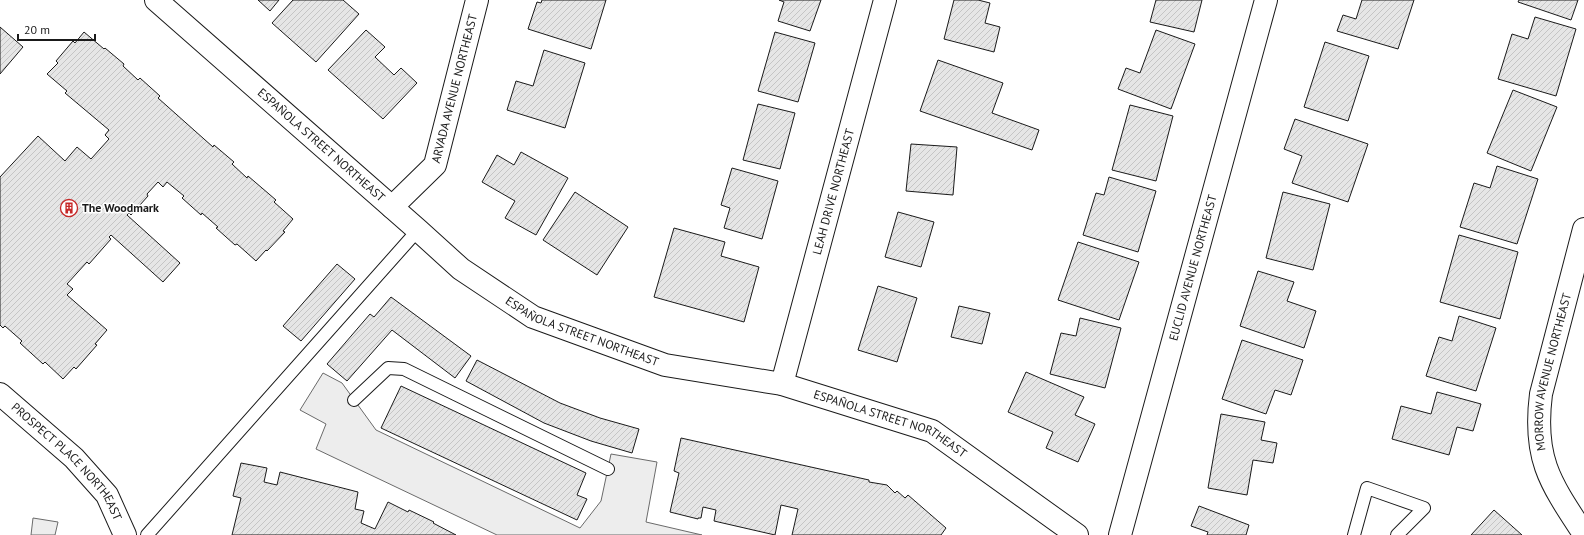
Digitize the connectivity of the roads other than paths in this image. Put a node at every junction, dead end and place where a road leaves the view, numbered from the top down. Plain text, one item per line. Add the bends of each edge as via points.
1 (156, 0) edge
2 (477, 0) edge
3 (885, 0) edge
4 (1266, 0) edge
5 (392, 208) junction
6 (1584, 229) edge
7 (418, 230) junction
8 (782, 384) junction
9 (0, 394) edge
10 (354, 400) dead end
11 (608, 469) dead end
12 (1582, 531) dead end
13 (125, 535) edge
14 (147, 535) edge
15 (1076, 535) edge
16 (1120, 535) edge
17 (1354, 535) edge
18 (1397, 535) edge

1 - 5 street, ESPAÑOLA STREET NORTHEAST
2 - 5 street, ARVADA AVENUE NORTHEAST via 435,165
3 - 8 street, LEAH DRIVE NORTHEAST
4 - 16 street, EUCLID AVENUE NORTHEAST
5 - 7 street, ESPAÑOLA STREET NORTHEAST
6 - 12 street, MORROW AVENUE NORTHEAST via 1541,394 1538,415 1538,436 1546,470
7 - 8 street, ESPAÑOLA STREET NORTHEAST via 461,269 533,317 665,365
7 - 14 lane
8 - 15 street, ESPAÑOLA STREET NORTHEAST via 932,431
9 - 13 street, PROSPECT PLACE NORTHEAST via 74,458 107,495
10 - 11 lane via 388,368 404,370
17 - 18 lane via 1367,488 1424,508

